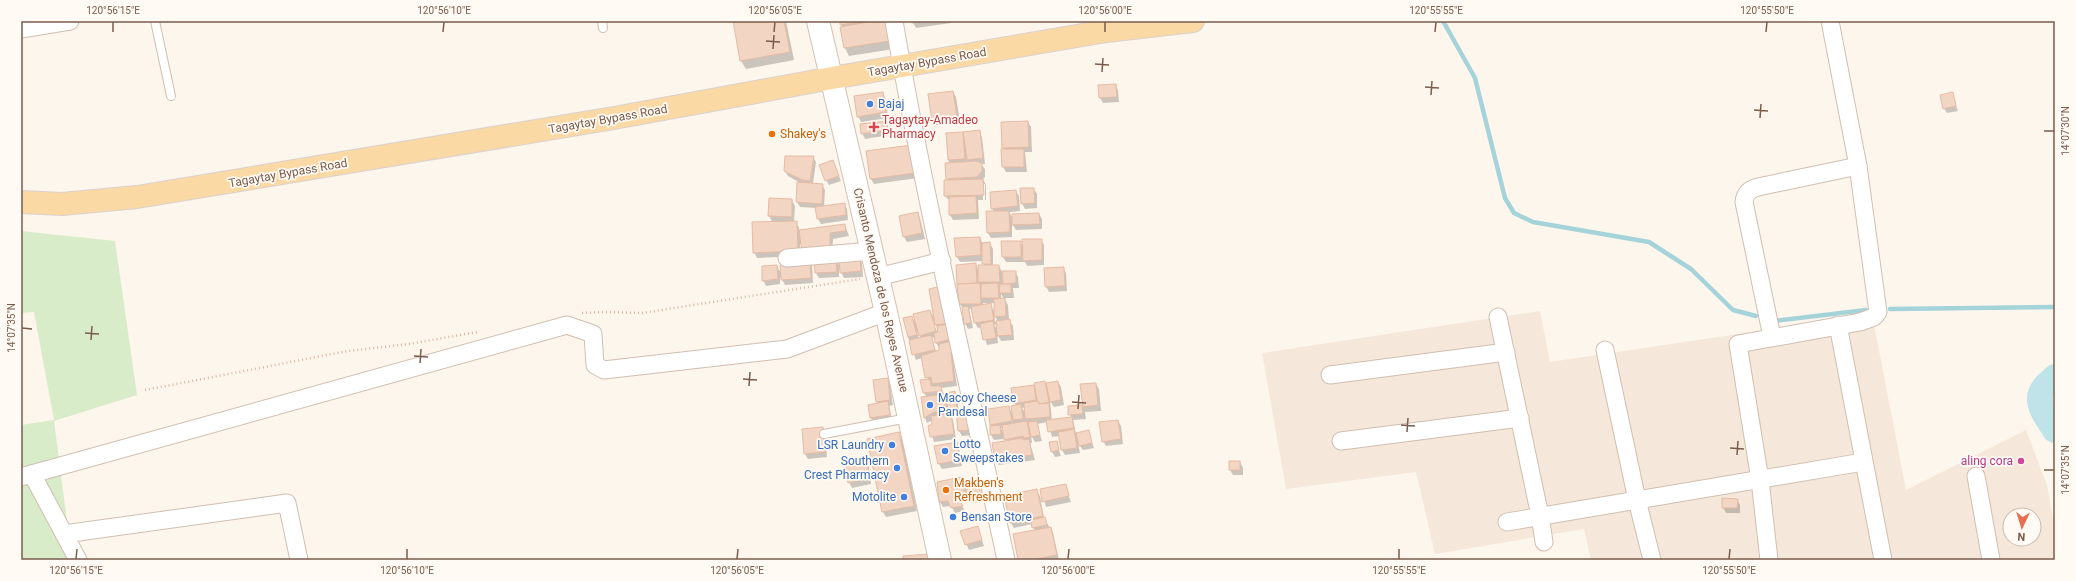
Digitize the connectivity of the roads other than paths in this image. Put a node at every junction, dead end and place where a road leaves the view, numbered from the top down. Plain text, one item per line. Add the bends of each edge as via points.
1 (70, 21) edge
2 (155, 21) edge
3 (818, 21) edge
4 (894, 21) edge
5 (1193, 21) edge
6 (1830, 21) edge
7 (21, 29) edge
8 (902, 66) junction
9 (832, 78) junction
10 (171, 96) dead end
11 (1858, 166) junction
12 (21, 202) edge
13 (873, 251) junction
14 (787, 258) dead end
15 (942, 261) junction
16 (878, 277) junction
17 (886, 312) junction
18 (1498, 317) dead end
19 (1838, 325) junction
20 (1772, 337) junction
21 (1605, 350) dead end
22 (1506, 352) junction
23 (1330, 375) dead end
24 (910, 417) junction
25 (1520, 418) junction
26 (824, 434) dead end
27 (1341, 441) dead end
28 (1863, 462) junction
29 (27, 476) edge
30 (1976, 476) dead end
31 (1760, 480) junction
32 (1637, 500) junction
33 (1540, 516) junction
34 (1506, 522) dead end
35 (64, 534) junction
36 (1544, 542) dead end
37 (78, 560) edge
38 (299, 560) edge
39 (940, 560) edge
40 (1006, 560) edge
41 (1652, 560) edge
42 (1769, 560) edge
43 (1883, 560) edge
44 (1991, 560) edge

1 - 7 street
2 - 10 lane
3 - 9 main road, Crisanto Mendoza de los Reyes Avenue
4 - 8 street
5 - 8 main road, Tagaytay Bypass Road via 1106,32
6 - 11 street
8 - 9 main road, Tagaytay Bypass Road
8 - 15 street
9 - 12 main road, Tagaytay Bypass Road via 614,118 137,197 62,204
9 - 13 main road, Crisanto Mendoza de los Reyes Avenue
11 - 19 street via 1878,312 1869,319
11 - 20 street via 1758,187 1745,195 1744,202
13 - 14 street
13 - 16 main road, Crisanto Mendoza de los Reyes Avenue
15 - 16 street
15 - 40 street
16 - 17 main road, Crisanto Mendoza de los Reyes Avenue
17 - 24 main road, Crisanto Mendoza de los Reyes Avenue
17 - 29 street via 787,349 604,370 595,365 594,334 567,325
18 - 22 street
19 - 20 street
19 - 28 street
20 - 31 street via 1738,344
21 - 32 street
22 - 23 street
22 - 25 street
24 - 26 lane
24 - 39 main road, Crisanto Mendoza de los Reyes Avenue
25 - 27 street
25 - 33 street
28 - 31 street
28 - 43 street
29 - 35 street
30 - 44 street
31 - 32 street
31 - 42 street
32 - 33 street
32 - 41 street
33 - 34 street
33 - 36 street
35 - 37 street
35 - 38 street via 287,503

